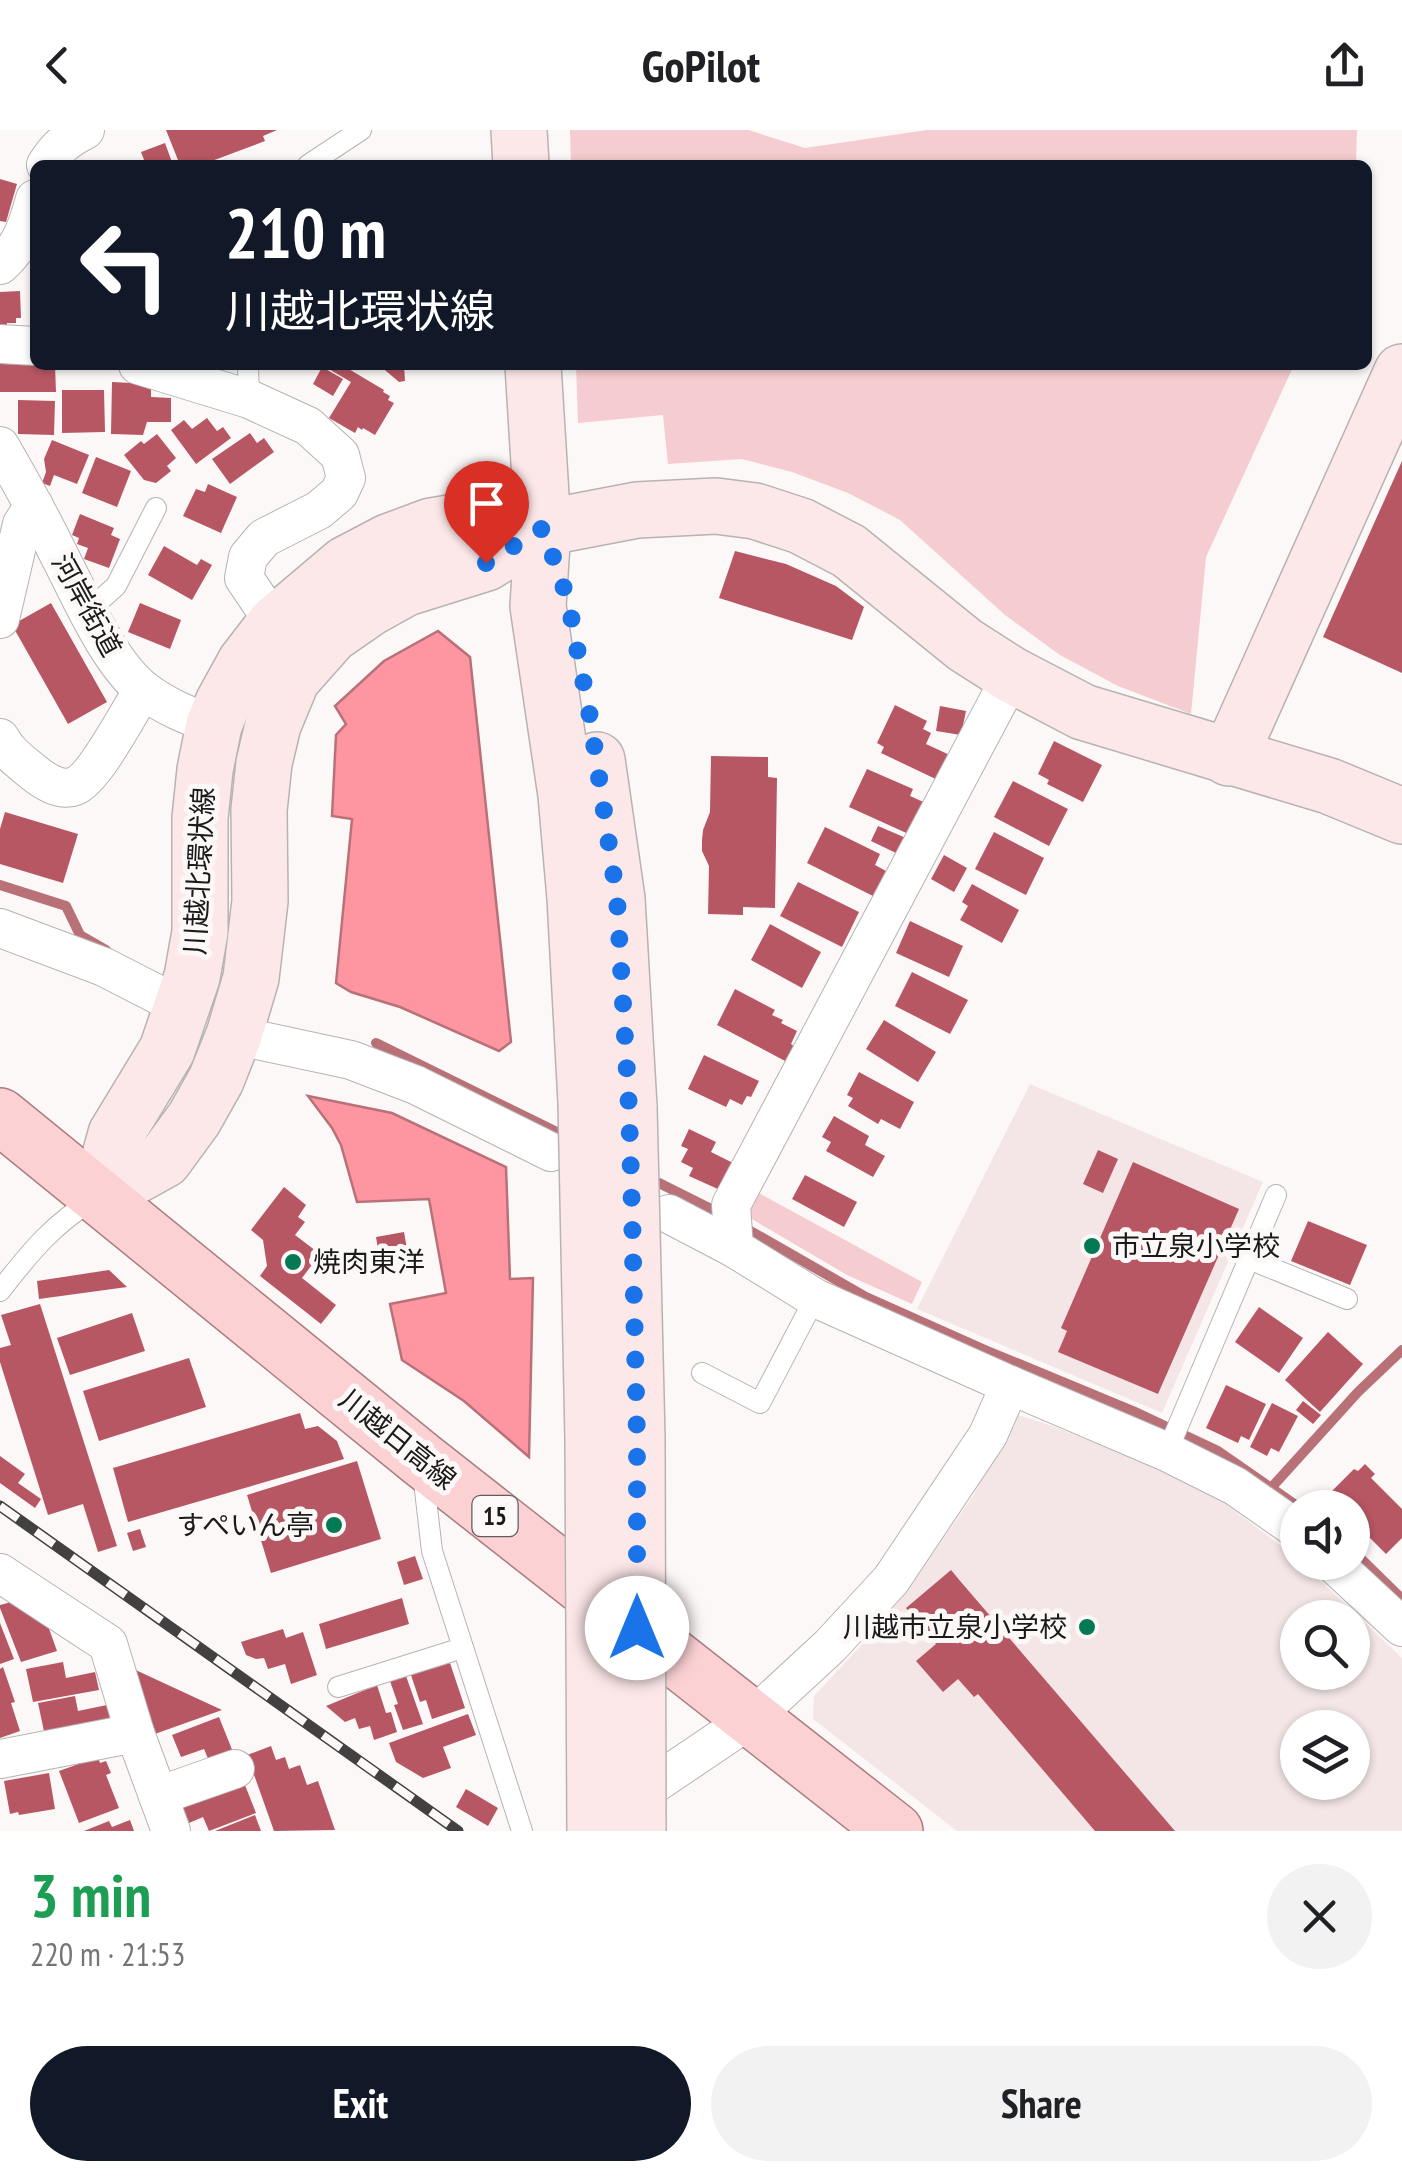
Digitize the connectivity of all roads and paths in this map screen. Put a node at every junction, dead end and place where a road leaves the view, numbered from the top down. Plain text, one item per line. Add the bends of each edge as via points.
1 (86, 130) edge
2 (360, 130) edge
3 (519, 130) edge
4 (49, 160) edge
5 (315, 160) edge
6 (521, 160) edge
7 (30, 216) edge
8 (0, 265) edge
9 (0, 344) edge
10 (30, 346) edge
11 (168, 370) edge
12 (533, 370) edge
13 (1402, 372) edge
14 (199, 375) edge
15 (248, 382) edge
16 (0, 446) edge
17 (34, 506) junction
18 (156, 508) dead end
19 (543, 528) junction
20 (88, 611) junction
21 (0, 619) edge
22 (275, 624) junction
23 (1012, 675) junction
24 (143, 690) junction
25 (214, 725) junction
26 (0, 738) edge
27 (1229, 758) junction
28 (1402, 816) edge
29 (0, 928) edge
30 (182, 1007) junction
31 (234, 1036) junction
32 (607, 1105) junction
33 (0, 1116) edge
34 (551, 1152) dead end
35 (1276, 1194) dead end
36 (99, 1196) junction
37 (669, 1214) dead end
38 (734, 1248) junction
39 (1249, 1259) junction
40 (0, 1292) edge
41 (815, 1298) junction
42 (1347, 1299) dead end
43 (702, 1373) dead end
44 (1010, 1386) junction
45 (1167, 1452) junction
46 (421, 1459) junction
47 (1280, 1517) edge
48 (0, 1572) edge
49 (1351, 1580) edge
50 (1402, 1627) edge
51 (462, 1648) junction
52 (338, 1687) dead end
53 (752, 1718) junction
54 (135, 1733) junction
55 (0, 1760) edge
56 (235, 1769) dead end
57 (158, 1796) junction
58 (171, 1831) edge
59 (522, 1831) edge
60 (583, 1831) edge
61 (595, 1831) edge
62 (638, 1831) edge
63 (895, 1831) edge

1 - 4 street
2 - 5 lane
3 - 6 main road
7 - 8 street via 17,247
9 - 10 street
11 - 14 street
12 - 19 main road
13 - 27 main road
14 - 15 street
15 - 22 street via 340,454 346,478 340,493 319,510 264,538 248,557 244,578
16 - 17 street, 河岸街道
17 - 20 street, 河岸街道
17 - 21 street via 22,524
18 - 20 lane via 116,586
19 - 22 main road, 川越北環状線 via 478,518 430,526 346,564
19 - 23 main road via 637,510 755,511 849,550
19 - 31 main road, 川越北環状線 via 486,563 406,588 370,608 330,635 292,679 264,763 260,900 251,978
19 - 32 main road via 568,600 617,898
20 - 24 street, 河岸街道
22 - 25 main road, 川越北環状線 via 245,663
23 - 27 main road via 1083,712
23 - 38 street via 731,1205
24 - 25 street, 河岸街道
24 - 26 street via 88,778 72,788 44,781
25 - 30 main road, 川越北環状線 via 200,818 200,932
27 - 28 main road via 1329,786
29 - 30 street via 104,967
30 - 36 main road, 川越北環状線 via 167,1050 116,1134
31 - 34 street via 351,1060
31 - 36 main road, 川越北環状線 via 216,1080 164,1160
32 - 61 main road, bridge via 593,1440
32 - 62 main road, bridge via 637,1438
33 - 36 main road, 川越日高線 / 15
35 - 39 lane
36 - 40 lane via 33,1248
36 - 46 main road, 川越日高線 / 15
37 - 38 street
38 - 41 street
39 - 42 lane
39 - 45 lane
41 - 43 lane via 760,1403
41 - 44 street
44 - 45 street
44 - 53 street via 988,1435 890,1580
45 - 47 street via 1236,1486
46 - 51 lane via 432,1551
46 - 53 main road, 川越日高線 / 15
48 - 54 street via 108,1644
49 - 50 street
51 - 52 lane
51 - 59 lane
53 - 60 street
53 - 63 main road, 川越日高線 / 15
54 - 55 street
54 - 57 street
56 - 57 street
57 - 58 street

